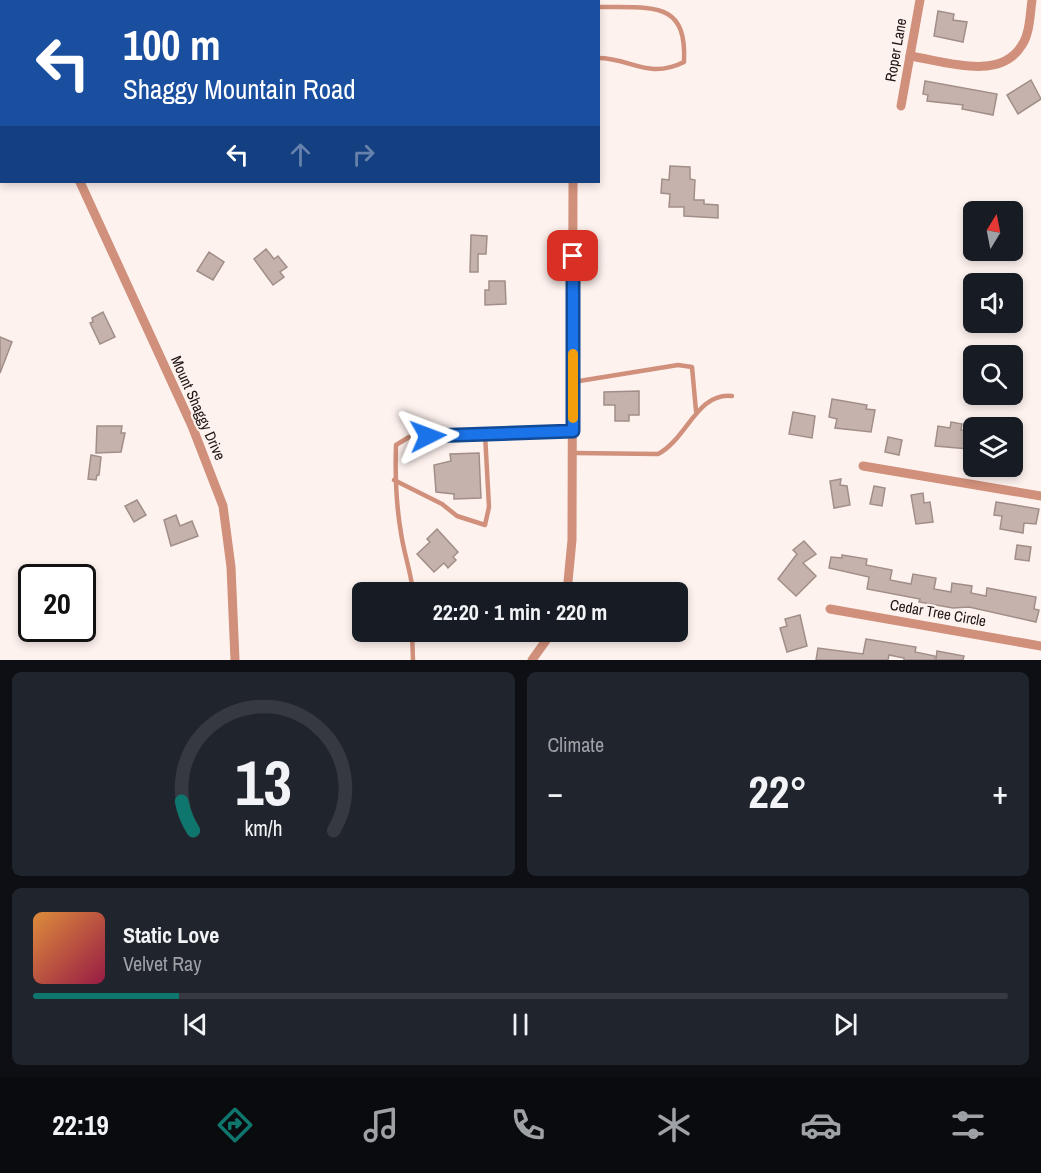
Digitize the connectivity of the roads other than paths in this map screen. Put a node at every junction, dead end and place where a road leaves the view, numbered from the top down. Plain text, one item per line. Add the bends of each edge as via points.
1 (920, 0) edge
2 (1032, 0) edge
3 (600, 7) edge
4 (910, 56) junction
5 (600, 58) edge
6 (901, 106) dead end
7 (80, 183) edge
8 (573, 183) edge
9 (573, 382) junction
10 (732, 396) dead end
11 (696, 411) junction
12 (573, 431) junction
13 (485, 434) junction
14 (573, 453) junction
15 (863, 466) dead end
16 (394, 480) junction
17 (1041, 496) edge
18 (412, 582) edge
19 (568, 582) edge
20 (830, 609) dead end
21 (412, 642) edge
22 (545, 642) edge
23 (1041, 646) edge
24 (235, 660) edge
25 (413, 660) edge
26 (532, 660) edge

1 - 4 street, Roper Lane
2 - 4 street via 1023,44 997,65
3 - 5 lane via 671,10 681,21 685,38 684,62 673,68 643,69
4 - 6 street, Roper Lane
7 - 24 street, Mount Shaggy Drive via 192,426 223,506 231,567
8 - 9 street
9 - 11 lane via 678,365 692,367
9 - 12 street
10 - 11 lane via 715,398
11 - 14 lane via 670,448 658,454
12 - 13 lane
12 - 14 street
13 - 16 lane via 409,437 396,445
13 - 16 lane via 489,507 485,525 457,516
14 - 19 street
15 - 17 street
16 - 18 lane
20 - 23 street, Cedar Tree Circle
21 - 25 lane
22 - 26 street

